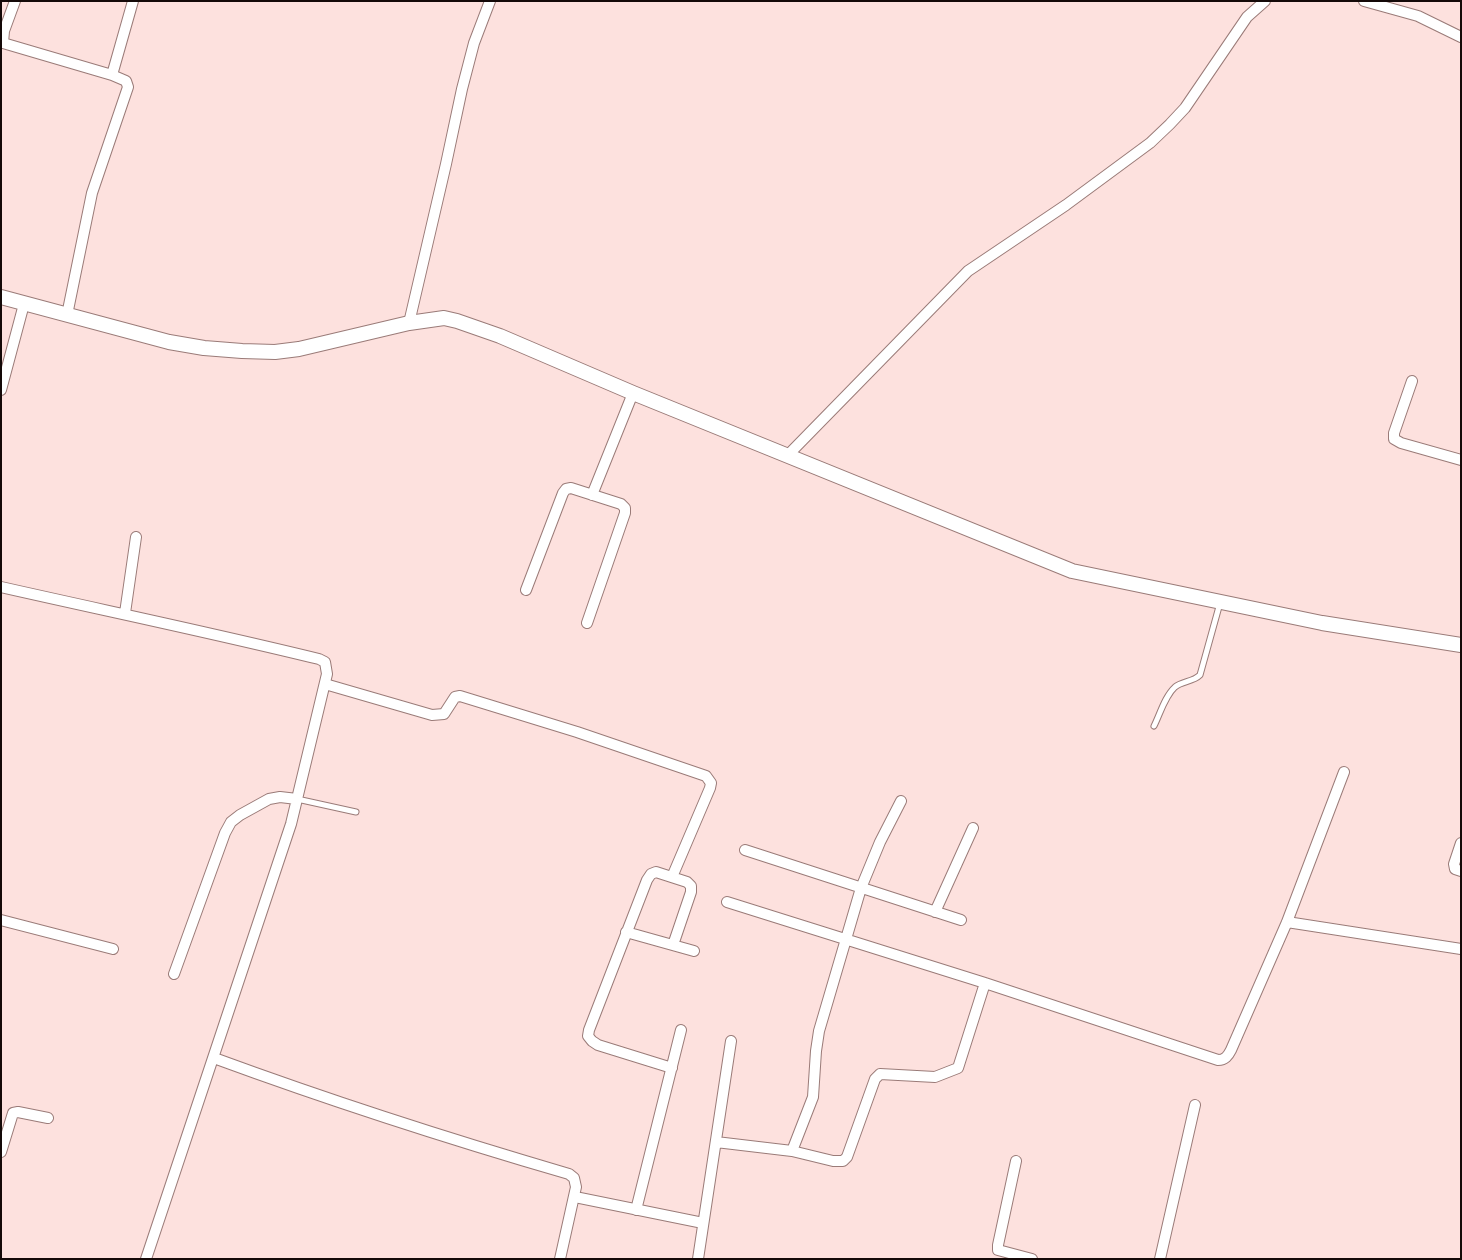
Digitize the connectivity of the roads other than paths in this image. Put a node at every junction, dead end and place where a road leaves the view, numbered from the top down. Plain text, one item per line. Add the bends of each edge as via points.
1 (15, 1) edge
2 (133, 1) edge
3 (490, 1) edge
4 (1265, 1) edge
5 (1364, 1) edge
6 (1461, 37) edge
7 (112, 75) junction
8 (1, 297) edge
9 (24, 304) junction
10 (67, 315) junction
11 (409, 323) junction
12 (1412, 381) dead end
13 (1, 390) edge
14 (633, 393) junction
15 (788, 455) junction
16 (1461, 460) edge
17 (592, 495) junction
18 (136, 537) dead end
19 (1, 587) edge
20 (526, 590) dead end
21 (1221, 602) junction
22 (124, 613) junction
23 (587, 623) dead end
24 (1461, 645) edge
25 (325, 684) junction
26 (1154, 726) dead end
27 (1344, 772) dead end
28 (297, 799) junction
29 (901, 801) dead end
30 (356, 812) dead end
31 (973, 828) dead end
32 (1461, 843) edge
33 (745, 850) dead end
34 (1461, 872) edge
35 (672, 877) junction
36 (861, 888) junction
37 (727, 902) dead end
38 (935, 912) junction
39 (1, 920) edge
40 (961, 920) dead end
41 (1286, 922) junction
42 (626, 932) junction
43 (846, 938) junction
44 (673, 945) junction
45 (113, 949) dead end
46 (1461, 949) edge
47 (694, 951) dead end
48 (174, 974) dead end
49 (986, 983) junction
50 (681, 1030) dead end
51 (730, 1041) dead end
52 (214, 1058) junction
53 (672, 1068) junction
54 (1195, 1105) dead end
55 (48, 1118) dead end
56 (716, 1142) junction
57 (792, 1151) junction
58 (1, 1152) edge
59 (1016, 1161) dead end
60 (574, 1197) junction
61 (636, 1210) junction
62 (703, 1223) junction
63 (146, 1259) edge
64 (560, 1259) edge
65 (698, 1259) edge
66 (1032, 1259) edge
67 (1160, 1259) edge

1 - 7 street via 3,43
2 - 7 street
3 - 11 street via 474,43 462,89
4 - 15 street via 1247,17 1185,108 1170,124 1150,143 1066,205 968,271
5 - 6 street via 1418,16
7 - 10 street via 126,81 128,87 92,193
8 - 9 street
9 - 10 street
9 - 13 street
10 - 11 street via 169,342 204,348 275,352 299,350
11 - 14 street via 444,318 457,321
12 - 16 street via 1394,439
14 - 15 street
14 - 17 street
15 - 21 street via 1072,571
17 - 20 street via 571,488 563,493
17 - 23 street via 625,508
18 - 22 street
19 - 22 street
21 - 24 street via 1322,623
21 - 26 lane via 1200,675 1176,686
22 - 25 street via 319,659 327,667
25 - 28 street
25 - 35 street via 432,715 444,714 451,700 460,696 706,776 711,782 710,788
27 - 41 street
28 - 30 lane
28 - 48 street via 270,799 231,822
28 - 52 street
29 - 36 street
31 - 38 street
32 - 34 street via 1454,864 1455,869
33 - 36 street
35 - 42 street via 656,872 651,874
35 - 44 street via 691,886
36 - 38 street
36 - 43 street
37 - 43 street
38 - 40 street
39 - 45 street
41 - 46 street
41 - 49 street via 1231,1050 1223,1060
42 - 44 street
42 - 53 street via 588,1036 598,1044
43 - 49 street
43 - 57 street via 819,1031 813,1097
44 - 47 street
49 - 57 street via 958,1068 935,1077 880,1074 875,1079 843,1161
50 - 53 street
51 - 56 street
52 - 60 street via 296,1089 569,1174 574,1178 576,1187
52 - 63 street
53 - 61 street
54 - 67 street
55 - 58 street via 13,1113
56 - 57 street
56 - 62 street
59 - 66 street via 998,1250
60 - 61 street
60 - 64 street
61 - 62 street
62 - 65 street

